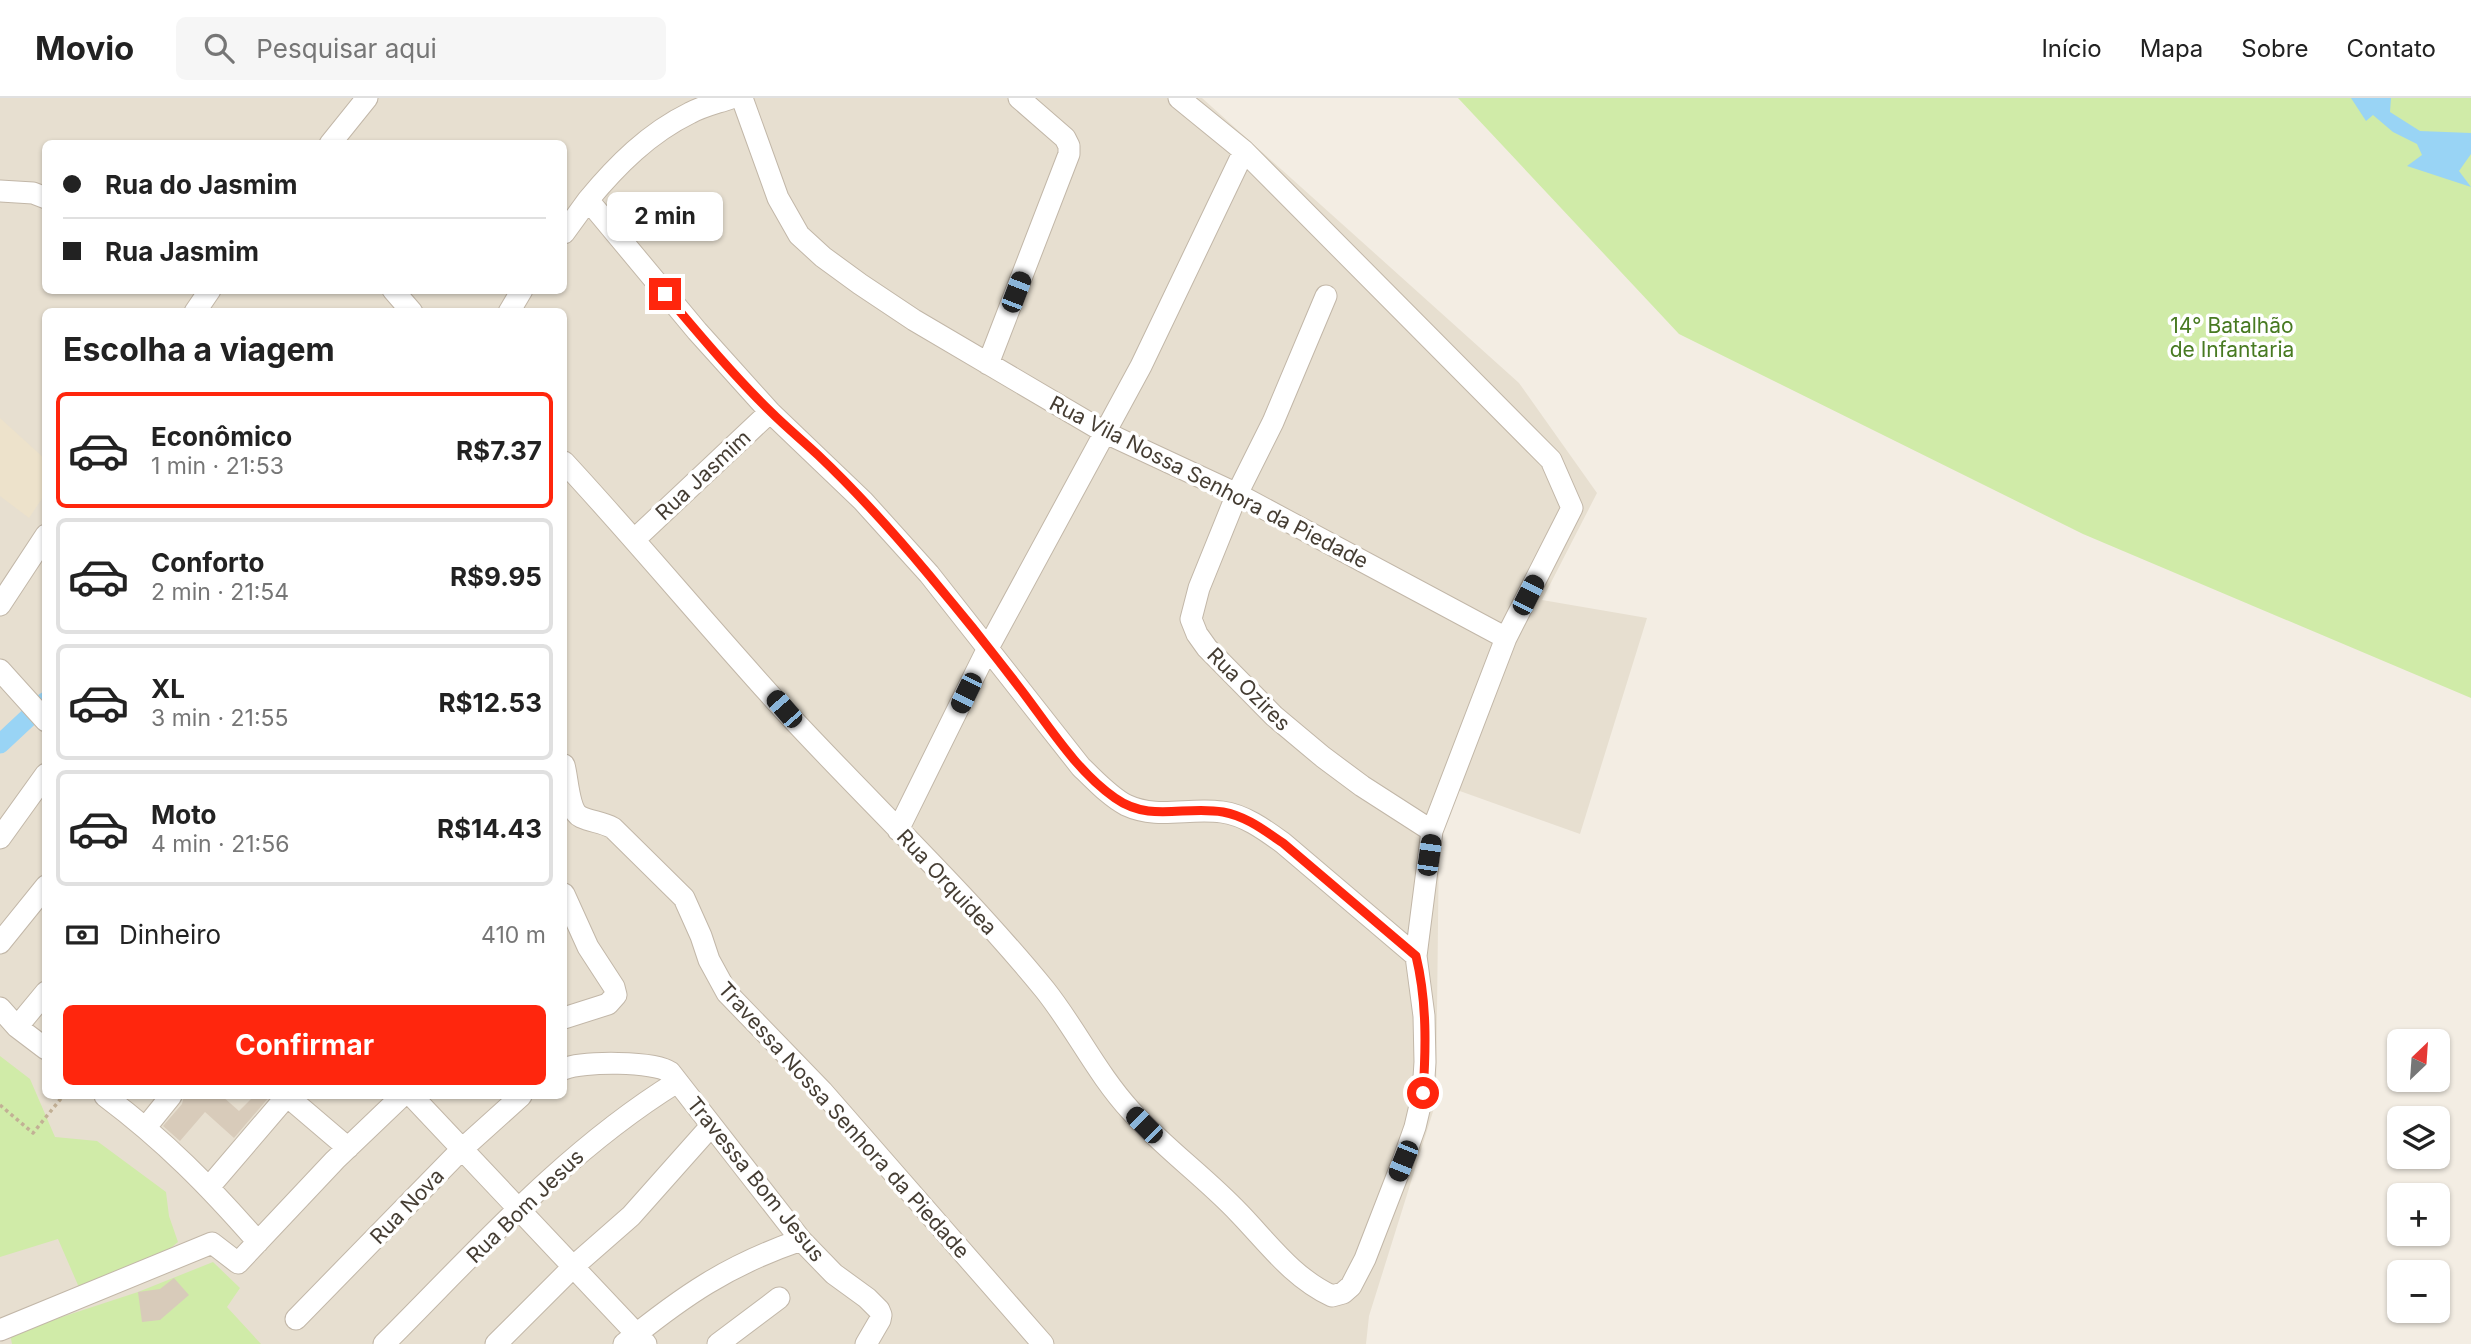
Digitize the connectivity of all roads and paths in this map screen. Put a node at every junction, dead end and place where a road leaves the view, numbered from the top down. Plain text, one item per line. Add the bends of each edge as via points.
1 (366, 98) edge
2 (731, 98) edge
3 (741, 98) edge
4 (1019, 98) edge
5 (1179, 98) edge
6 (333, 140) edge
7 (1244, 151) junction
8 (0, 191) edge
9 (42, 196) edge
10 (588, 200) junction
11 (567, 229) edge
12 (397, 294) edge
13 (1326, 296) dead end
14 (409, 308) edge
15 (988, 364) junction
16 (770, 412) junction
17 (1106, 433) junction
18 (567, 465) edge
19 (1237, 494) junction
20 (635, 539) junction
21 (42, 541) edge
22 (0, 605) edge
23 (1506, 638) junction
24 (988, 648) junction
25 (0, 670) edge
26 (40, 714) edge
27 (42, 780) edge
28 (567, 780) edge
29 (898, 830) junction
30 (1432, 831) junction
31 (0, 838) edge
32 (42, 891) edge
33 (567, 901) edge
34 (0, 943) edge
35 (1416, 956) junction
36 (42, 997) edge
37 (0, 1008) edge
38 (567, 1017) edge
39 (17, 1027) junction
40 (42, 1046) edge
41 (567, 1068) edge
42 (671, 1075) junction
43 (61, 1099) edge
44 (109, 1099) edge
45 (169, 1099) edge
46 (284, 1099) edge
47 (291, 1099) edge
48 (399, 1099) edge
49 (415, 1099) edge
50 (518, 1099) edge
51 (0, 1105) edge
52 (711, 1126) junction
53 (146, 1127) junction
54 (348, 1148) junction
55 (461, 1150) junction
56 (210, 1186) junction
57 (519, 1209) junction
58 (802, 1240) junction
59 (258, 1242) junction
60 (574, 1266) junction
61 (779, 1298) dead end
62 (296, 1319) dead end
63 (0, 1331) edge
64 (1030, 1339) edge
65 (635, 1341) edge
66 (869, 1343) edge
67 (384, 1344) edge
68 (496, 1344) edge
69 (718, 1344) edge

1 - 6 street
2 - 10 street via 692,111 664,127 616,167
3 - 15 street, Rua Vila Nossa Senhora da Piedade via 778,198 799,235 860,285
4 - 15 street via 1065,138 1069,154
5 - 7 street
7 - 17 street
7 - 23 street via 1551,460 1572,508
8 - 9 street
10 - 11 street
10 - 16 street
12 - 14 street
13 - 19 street, Rua Ozires
15 - 17 street, Rua Vila Nossa Senhora da Piedade
16 - 20 street, Rua Jasmim
16 - 24 street via 863,501
17 - 19 street, Rua Vila Nossa Senhora da Piedade
17 - 24 street
18 - 20 street, Rua Orquidea
19 - 23 street, Rua Vila Nossa Senhora da Piedade
19 - 30 street, Rua Ozires via 1199,588 1191,619 1196,634 1274,716 1323,757
20 - 29 street, Rua Orquidea
21 - 22 street
23 - 30 street
24 - 29 street
24 - 35 street via 1081,767 1116,799 1155,813 1222,812 1260,827
25 - 26 street
27 - 31 street
28 - 64 street, Travessa Nossa Senhora da Piedade via 576,814 613,828 684,898 727,993 822,1091
29 - 35 street, Rua Orquidea via 1046,992 1131,1112 1227,1201 1283,1261 1332,1296 1343,1293 1357,1275 1415,1127 1425,1062
30 - 35 street
32 - 34 street
33 - 38 street via 616,995 608,1004
36 - 39 street
37 - 39 street
39 - 40 street
41 - 42 street via 589,1062 649,1065
42 - 52 street, Travessa Bom Jesus
42 - 57 street, Rua Bom Jesus
43 - 51 path via 33,1133
44 - 53 street
45 - 53 street
46 - 56 street
47 - 54 street
48 - 54 street
49 - 55 street
50 - 55 street, Rua Nova
52 - 58 street, Travessa Bom Jesus
52 - 60 street via 631,1216
53 - 56 street
54 - 59 street
55 - 57 street
55 - 62 street, Rua Nova
56 - 59 street
57 - 60 street
57 - 67 street, Rua Bom Jesus
58 - 65 street via 705,1282 674,1303
58 - 66 street, Travessa Bom Jesus via 834,1274 874,1303 881,1315
59 - 63 street via 238,1263 212,1243
60 - 65 street
60 - 68 street
61 - 69 street

